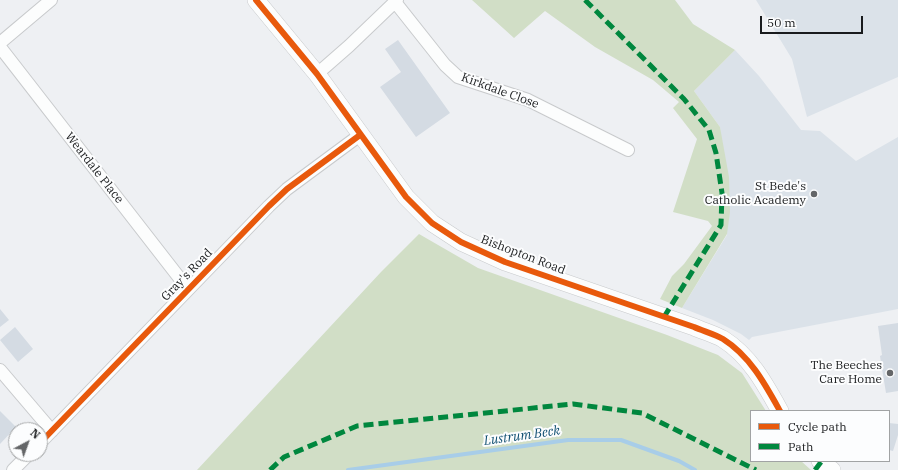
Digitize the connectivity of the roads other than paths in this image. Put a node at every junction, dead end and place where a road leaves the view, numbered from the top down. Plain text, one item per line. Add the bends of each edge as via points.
1 (51, 0) edge
2 (256, 0) edge
3 (396, 1) edge
4 (0, 43) edge
5 (0, 47) edge
6 (317, 74) junction
7 (360, 135) junction
8 (628, 150) dead end
9 (188, 289) junction
10 (0, 370) edge
11 (779, 410) edge
12 (52, 432) junction
13 (48, 436) edge
14 (21, 462) edge
15 (821, 462) edge
16 (13, 470) edge
17 (832, 470) edge

1 - 4 street
2 - 6 street, Bishopton Road
3 - 6 street
3 - 8 street, Kirkdale Close via 445,65 458,77 528,100
5 - 9 street, Weardale Place
6 - 7 street, Bishopton Road
7 - 9 street, Gray's Road via 269,206
7 - 11 street, Bishopton Road via 406,197 432,223 461,242 505,262 722,339 745,357 762,379
9 - 12 street, Gray's Road
10 - 12 street
12 - 13 street, Gray's Road
14 - 16 street
15 - 17 street

